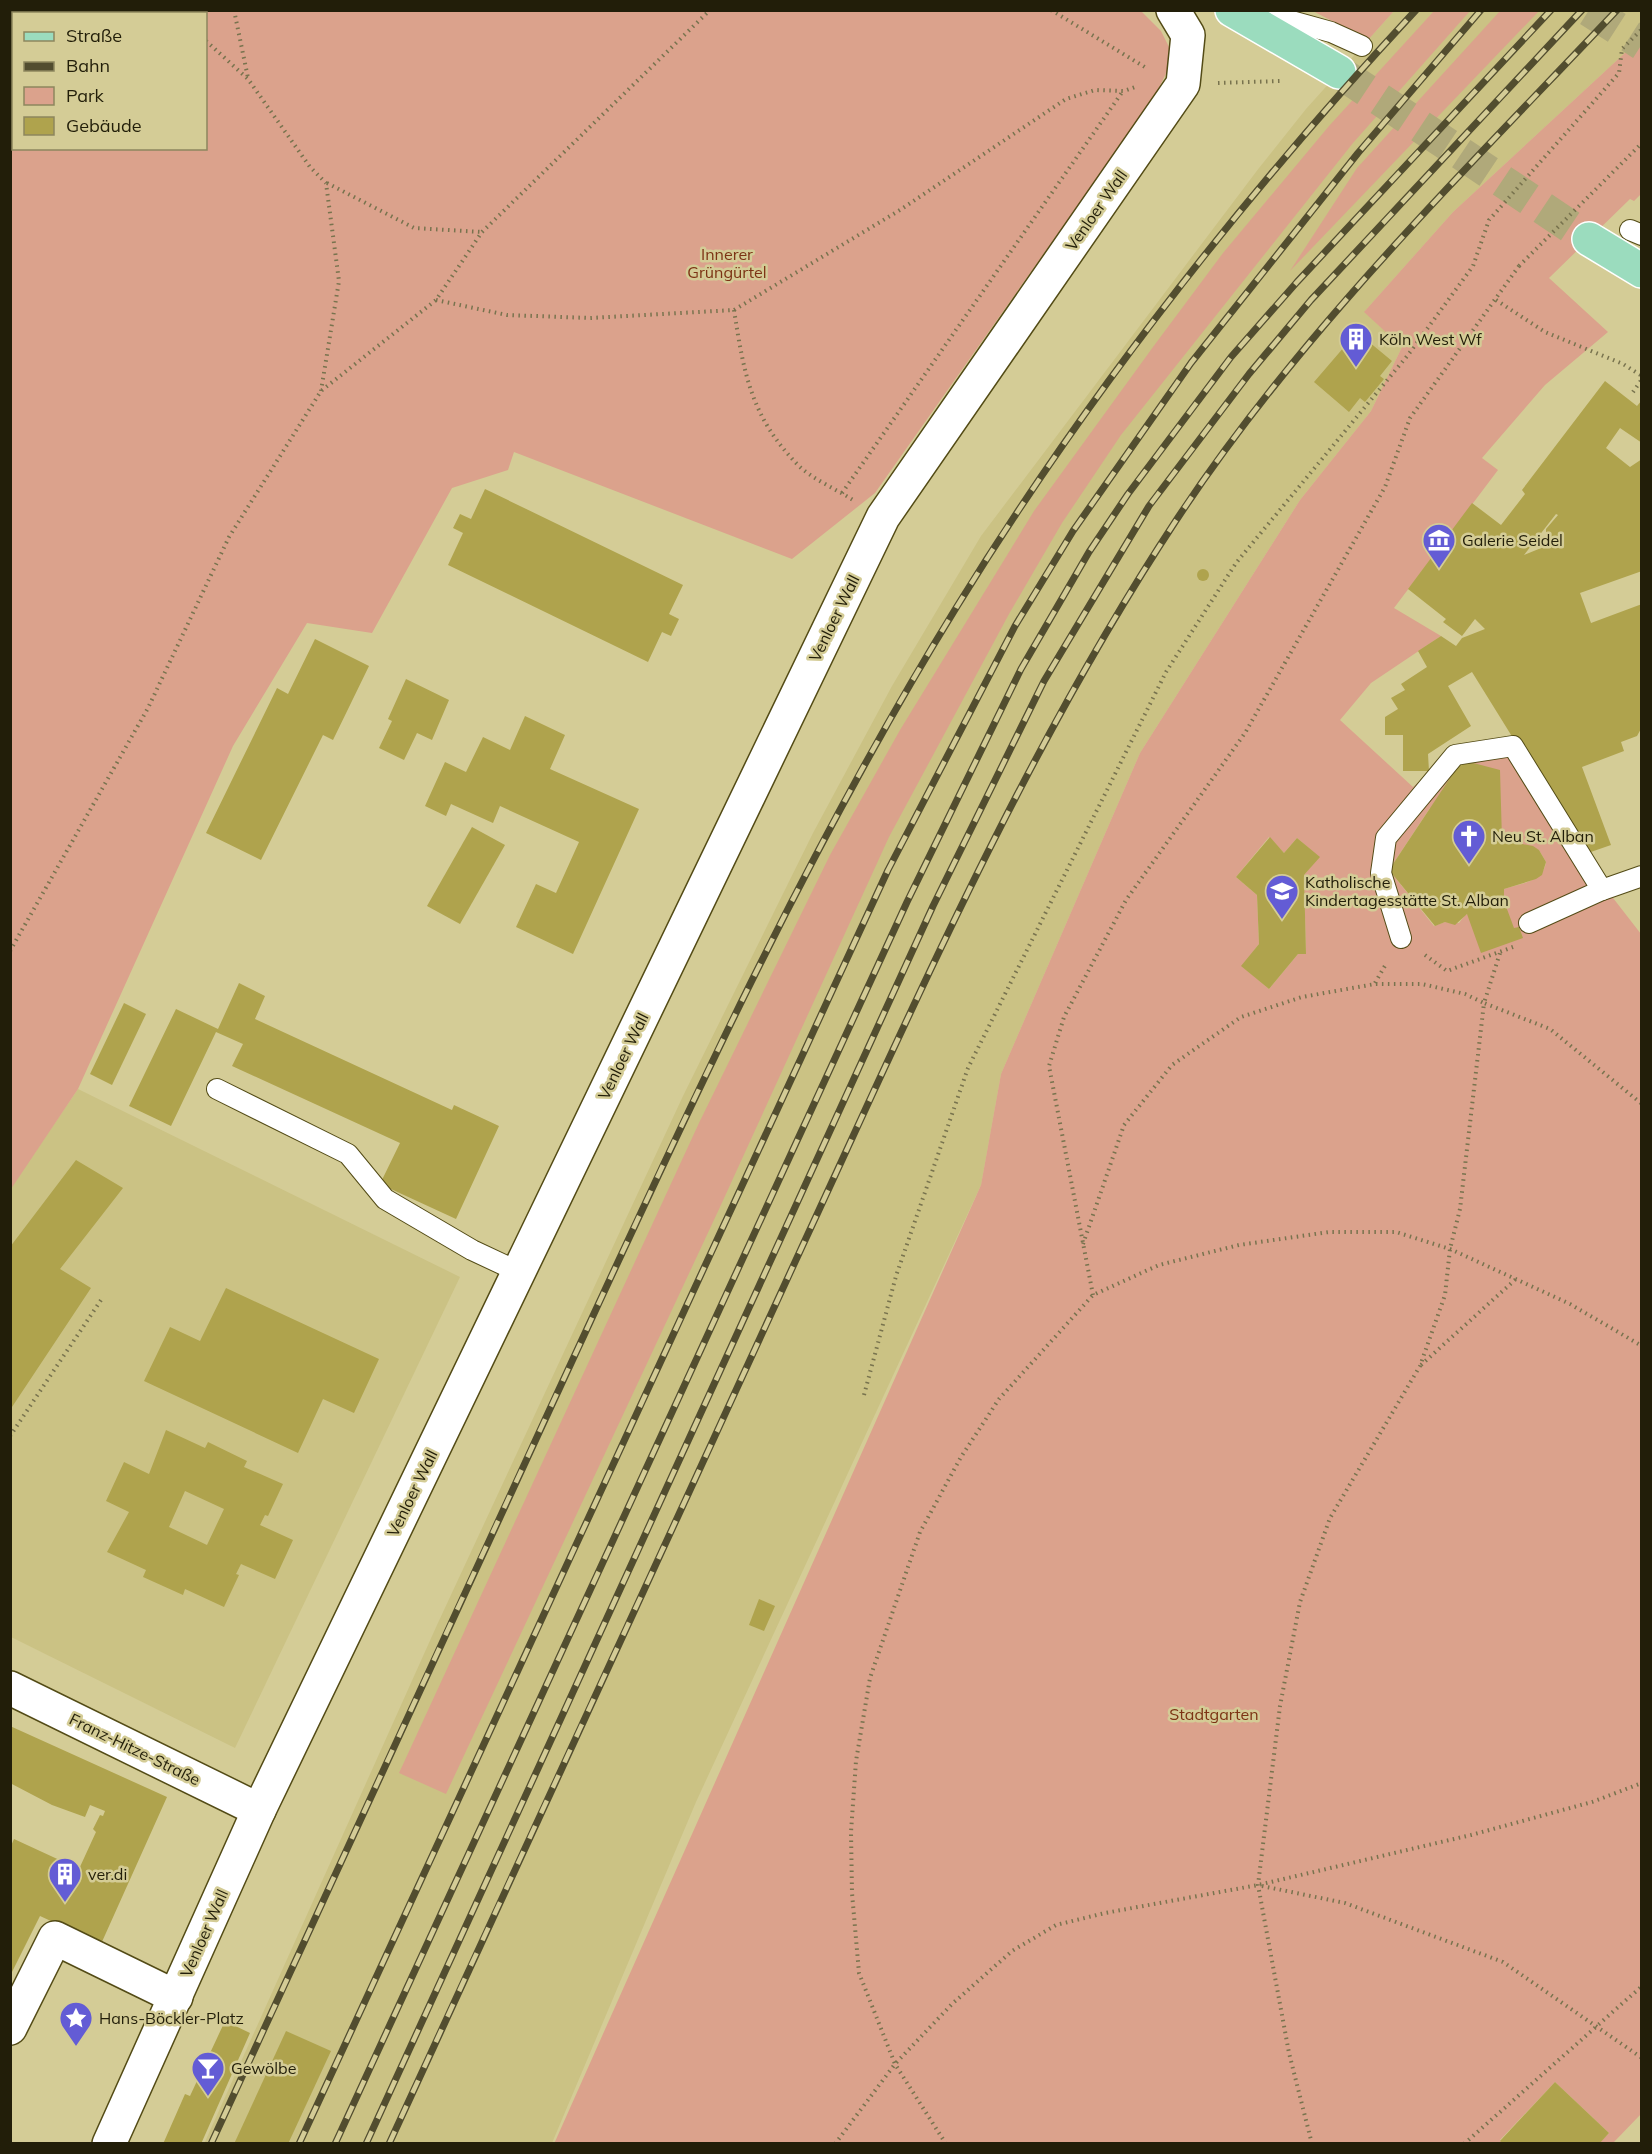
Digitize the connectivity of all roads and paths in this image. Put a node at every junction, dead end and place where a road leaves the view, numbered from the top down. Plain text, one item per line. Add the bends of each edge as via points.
1 (234, 10) edge
2 (711, 10) edge
3 (1173, 10) edge
4 (1232, 10) edge
5 (1252, 10) edge
6 (1641, 29) edge
7 (207, 42) edge
8 (1362, 46) dead end
9 (1339, 72) tunnel mouth
10 (248, 79) junction
11 (1184, 84) junction
12 (1124, 90) junction
13 (1641, 143) edge
14 (326, 183) junction
15 (482, 232) junction
16 (1589, 239) tunnel mouth
17 (1641, 271) edge
18 (436, 300) junction
19 (1496, 300) junction
20 (734, 310) junction
21 (1641, 377) edge
22 (321, 391) junction
23 (1633, 392) dead end
24 (842, 493) junction
25 (883, 517) junction
26 (1641, 876) edge
27 (1602, 890) junction
28 (1529, 923) joint
29 (1401, 938) joint
30 (10, 951) edge
31 (1500, 953) junction
32 (1484, 1004) junction
33 (217, 1089) dead end
34 (1641, 1104) edge
35 (1082, 1245) junction
36 (1450, 1249) junction
37 (519, 1272) junction
38 (1517, 1278) junction
39 (1093, 1295) junction
40 (101, 1300) dead end
41 (1641, 1346) edge
42 (1420, 1366) junction
43 (864, 1395) dead end
44 (10, 1436) edge
45 (10, 1688) edge
46 (1641, 1783) edge
47 (259, 1810) junction
48 (1258, 1885) junction
49 (1641, 1986) edge
50 (176, 1997) junction
51 (1595, 2026) junction
52 (10, 2028) edge
53 (1641, 2058) edge
54 (895, 2064) junction
55 (109, 2144) edge
56 (835, 2144) edge
57 (946, 2144) edge
58 (1312, 2144) edge
59 (1464, 2144) edge

1 - 10 path
2 - 15 path
3 - 11 street via 1188,35
4 - 9 main road
5 - 8 lane via 1331,32
6 - 43 path via 1622,49 1619,73 1488,220 1473,266 1408,356 1236,563 1166,672 968,1068 896,1276
7 - 10 path
10 - 14 path via 310,167
11 - 12 path
11 - 25 street, Venloer Wall
12 - 20 path via 1095,90 1066,99 900,210
12 - 24 path
13 - 19 path, bridge via 1520,266
14 - 15 path via 414,228
14 - 22 path via 339,281
15 - 18 path
16 - 17 main road
18 - 20 path via 507,315 590,318
18 - 22 path
19 - 21 path via 1545,332 1623,364
19 - 35 path via 1410,418 1385,487 1245,734 1126,900 1065,1017 1049,1066
20 - 24 path via 744,374 763,421 799,467
21 - 23 path
22 - 30 path via 229,537 148,708
24 - 25 path
25 - 37 street, Venloer Wall
26 - 27 lane
27 - 28 lane
27 - 29 lane via 1513,746 1455,755 1386,838 1381,873
28 - 31 path via 1528,939
29 - 31 path via 1447,971
31 - 32 path
32 - 34 path via 1550,1029
32 - 35 path via 1465,994 1422,984 1375,984 1302,997 1241,1017 1172,1065 1124,1125
32 - 36 path via 1460,1209
33 - 37 lane via 348,1154 385,1199 472,1250
35 - 39 path
36 - 38 path
36 - 39 path via 1396,1232 1329,1232 1239,1245 1159,1265
36 - 42 path via 1445,1295
37 - 47 street, Venloer Wall
38 - 41 path
38 - 42 path
39 - 54 path via 999,1399 961,1457 921,1532 870,1678 856,1761 852,1893 859,1973
40 - 44 path
42 - 48 path via 1330,1518 1300,1602 1280,1706
45 - 47 street, Franz-Hitze-Straße
46 - 48 path via 1592,1802 1472,1835
47 - 50 street, Venloer Wall
48 - 51 path via 1345,1903 1503,1962
48 - 54 path via 1056,1925 1012,1951 952,2004
48 - 58 path via 1289,2053
49 - 51 path
50 - 52 street via 55,1938
50 - 55 street, Venloer Wall
51 - 53 path
51 - 59 path
54 - 56 path
54 - 57 path

